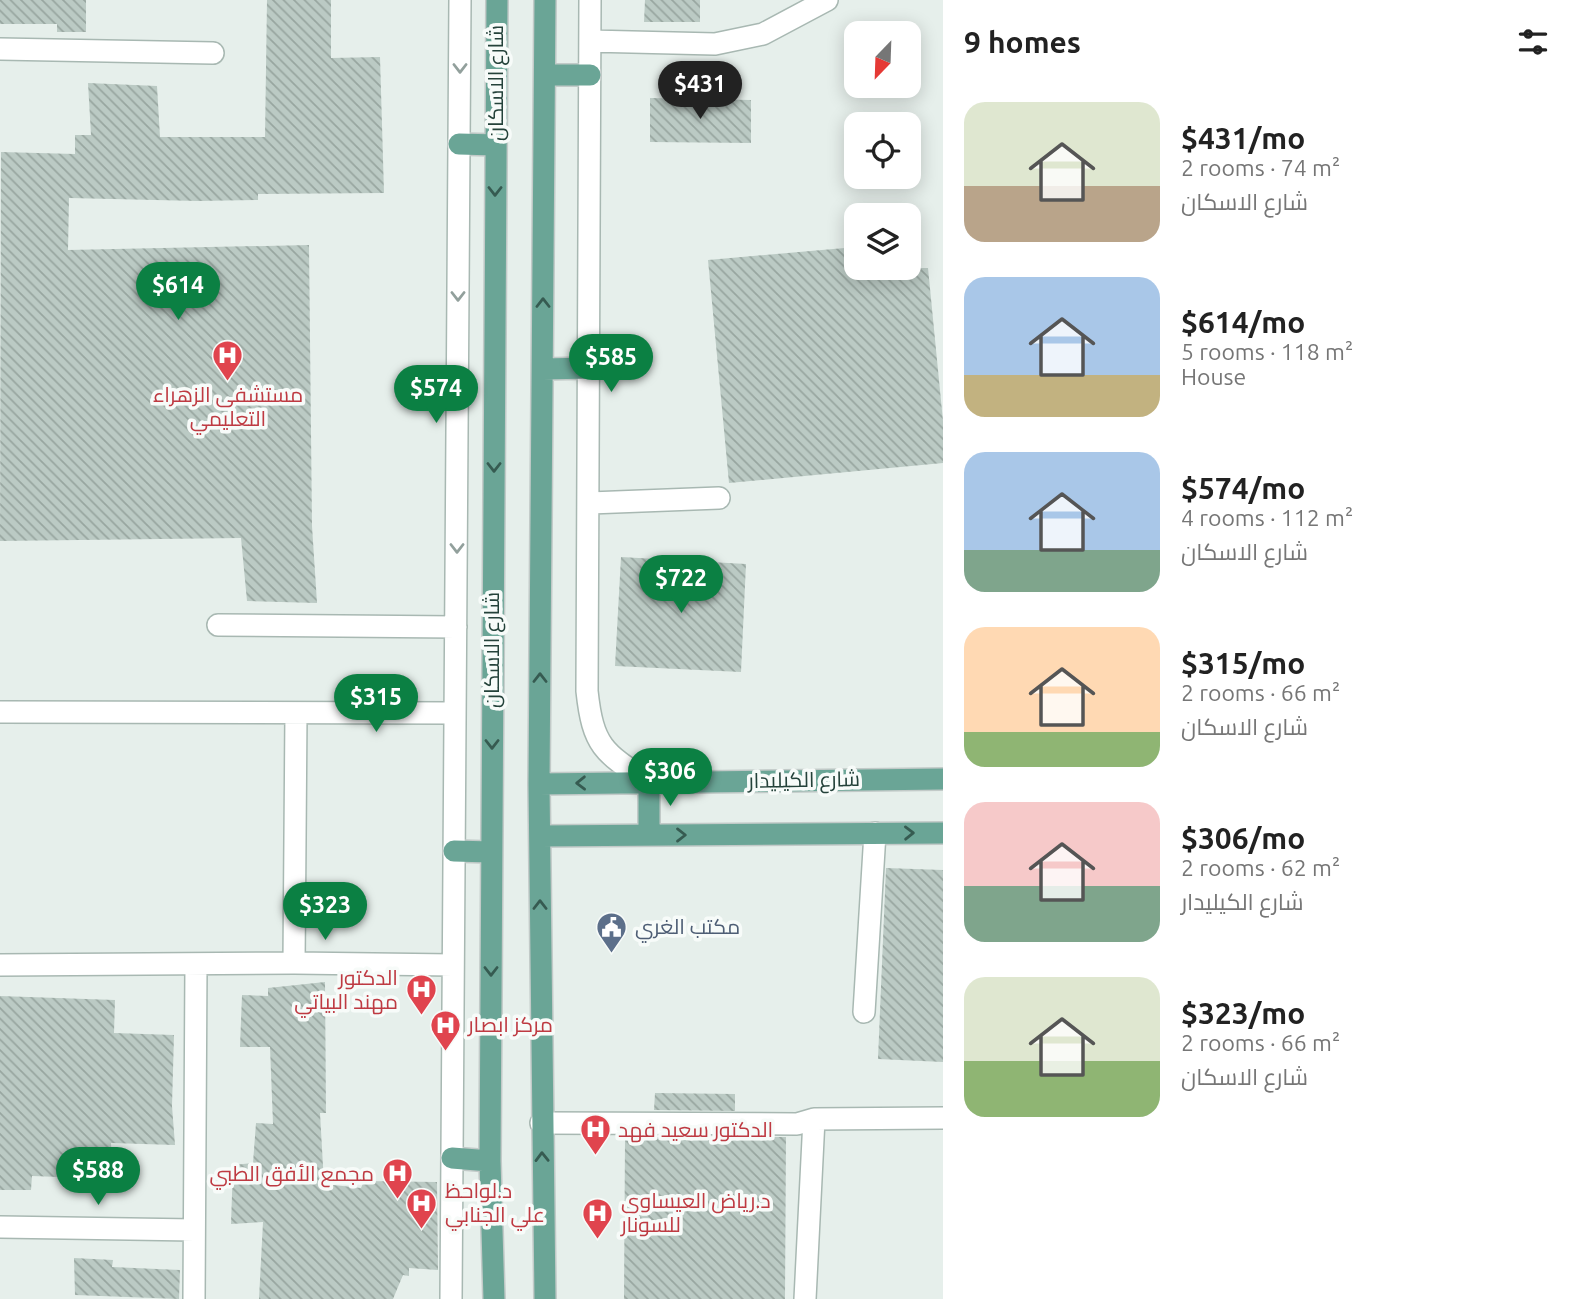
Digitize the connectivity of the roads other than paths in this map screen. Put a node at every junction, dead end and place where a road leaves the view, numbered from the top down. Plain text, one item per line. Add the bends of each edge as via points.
1 (460, 0) edge
2 (497, 0) edge
3 (545, 0) edge
4 (590, 0) edge
5 (827, 0) edge
6 (590, 41) junction
7 (0, 50) edge
8 (213, 53) dead end
9 (545, 75) junction
10 (590, 75) junction
11 (459, 144) junction
12 (496, 145) junction
13 (590, 368) junction
14 (543, 369) junction
15 (719, 498) dead end
16 (590, 503) junction
17 (218, 625) dead end
18 (456, 627) junction
19 (0, 712) edge
20 (296, 713) junction
21 (455, 713) junction
22 (943, 779) edge
23 (649, 782) junction
24 (539, 784) junction
25 (875, 833) junction
26 (943, 833) edge
27 (649, 835) junction
28 (540, 836) junction
29 (454, 851) junction
30 (491, 852) junction
31 (295, 962) junction
32 (0, 965) edge
33 (196, 965) junction
34 (453, 965) junction
35 (864, 1012) dead end
36 (943, 1118) edge
37 (814, 1119) junction
38 (541, 1123) junction
39 (452, 1158) junction
40 (490, 1161) junction
41 (0, 1227) edge
42 (194, 1230) junction
43 (194, 1299) edge
44 (451, 1299) edge
45 (494, 1299) edge
46 (545, 1299) edge
47 (805, 1299) edge

1 -> 11 street
2 - 12 main road, شارع الاسكان
3 - 9 main road
4 - 6 street
5 - 6 street via 763,34 715,44
6 - 10 street
7 - 8 street
9 - 10 main road
14 -> 9 main road
10 - 13 street
11 - 12 main road
11 -> 18 street
12 -> 30 main road, شارع الاسكان
13 - 14 main road
13 - 16 street
24 -> 14 main road
15 - 16 street
16 - 23 street via 587,691 591,722 610,758
17 - 18 street
18 - 21 street
19 - 20 street
20 - 21 street
20 - 31 street
21 - 29 street
22 - 23 main road, شارع الكيليدار
23 -> 24 main road, شارع الكيليدار
23 - 27 main road
24 - 28 main road
25 -> 26 main road
27 -> 25 main road
25 - 35 street
27 - 28 main road
38 -> 28 main road
29 - 30 main road
29 - 34 street
30 -> 40 main road, شارع الاسكان
31 - 33 street
31 - 34 street
32 - 33 street
33 - 42 street
34 - 39 street
36 - 37 street
37 - 38 street via 797,1124
37 - 47 street
46 -> 38 main road
39 - 40 main road
39 - 44 street
40 - 45 main road, شارع الاسكان
41 - 42 street
42 - 43 street

